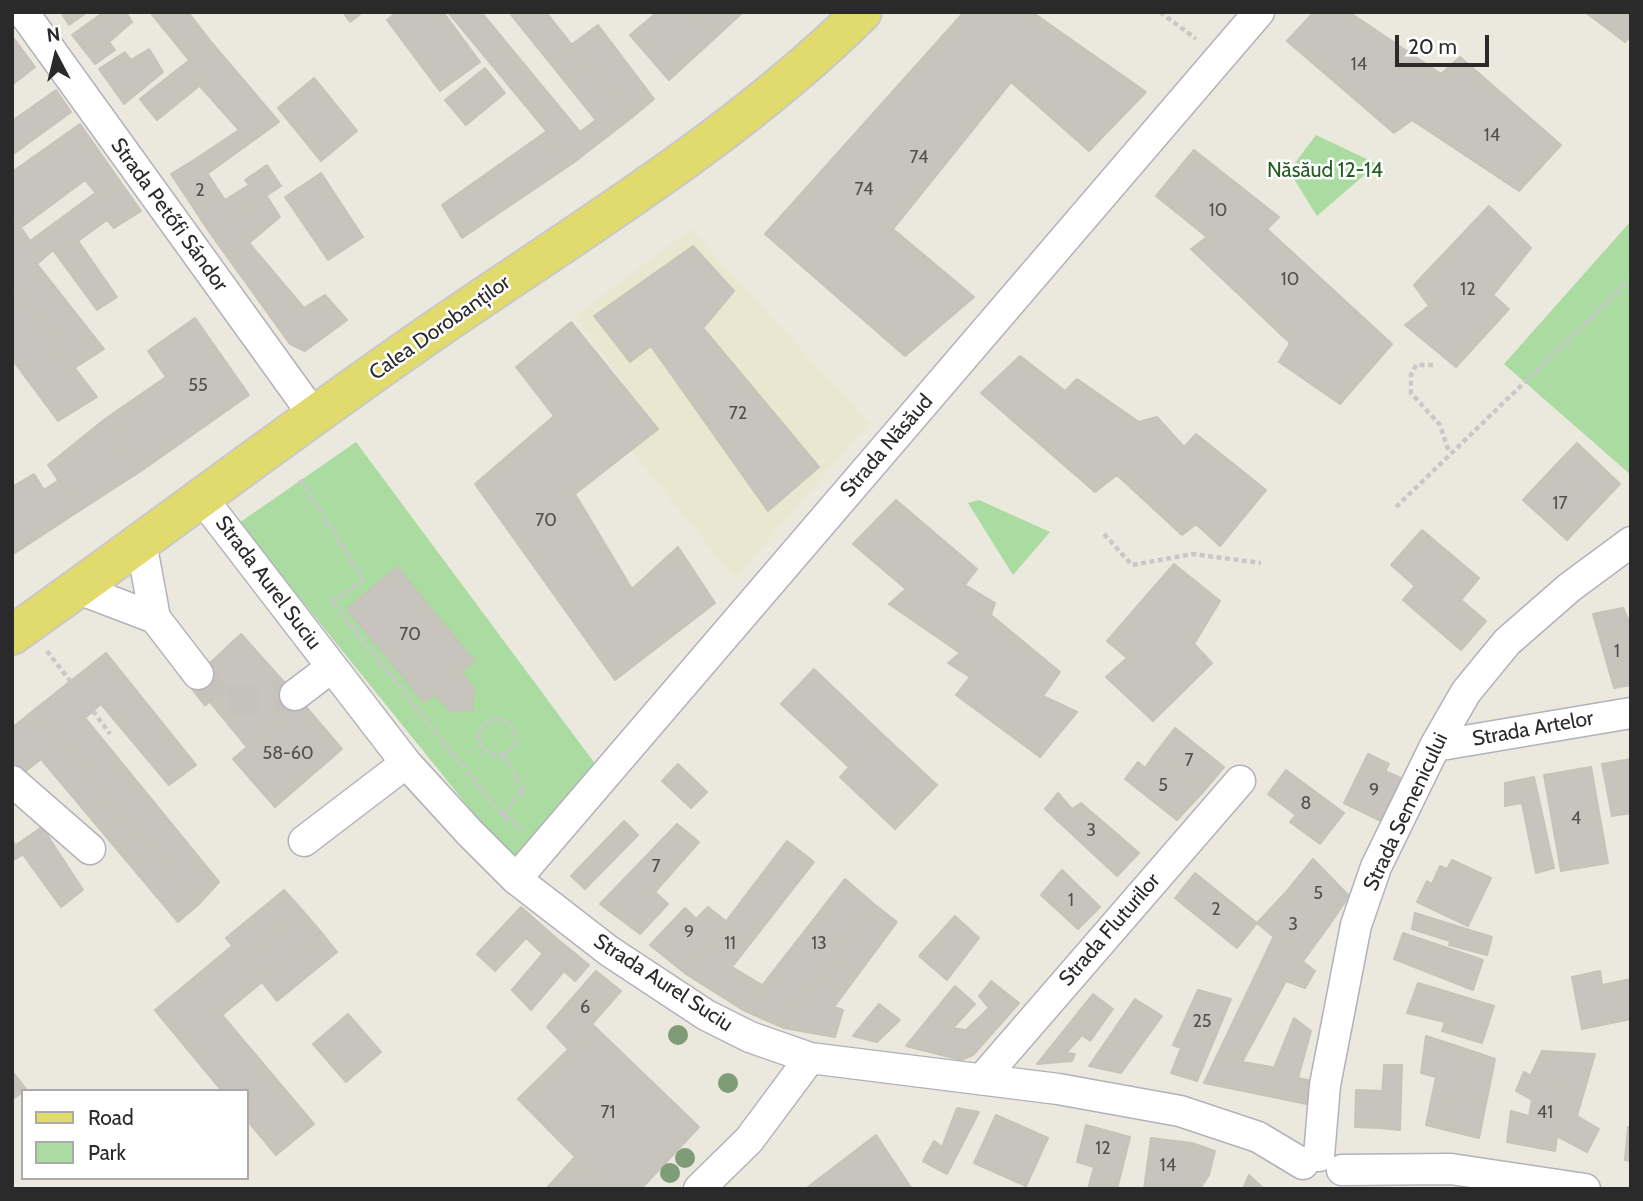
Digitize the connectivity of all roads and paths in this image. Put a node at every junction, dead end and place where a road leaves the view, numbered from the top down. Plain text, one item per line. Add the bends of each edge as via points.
1 (23, 12) edge
2 (862, 12) edge
3 (1160, 12) edge
4 (1259, 12) edge
5 (1220, 57) junction
6 (1631, 279) edge
7 (1433, 365) dead end
8 (315, 417) junction
9 (1449, 453) junction
10 (300, 480) dead end
11 (202, 498) junction
12 (1396, 507) dead end
13 (1104, 534) dead end
14 (141, 541) junction
15 (1631, 542) edge
16 (1261, 563) dead end
17 (76, 588) junction
18 (155, 618) junction
19 (12, 635) edge
20 (46, 650) dead end
21 (326, 672) junction
22 (198, 674) tunnel mouth
23 (70, 681) dead end
24 (295, 695) tunnel mouth
25 (93, 711) dead end
26 (1631, 713) edge
27 (110, 734) dead end
28 (1435, 746) junction
29 (503, 755) junction
30 (406, 763) junction
31 (1240, 780) dead end
32 (12, 781) edge
33 (502, 815) junction
34 (304, 841) dead end
35 (545, 845) junction
36 (90, 849) dead end
37 (516, 879) junction
38 (810, 1058) junction
39 (982, 1079) junction
40 (1321, 1174) edge
41 (699, 1189) edge
42 (1585, 1189) edge

1 - 8 street, Strada Petőfi Sándor
2 - 8 main road, Calea Dorobanților via 811,61 693,152
3 - 5 path
4 - 5 street, Strada Năsăud
5 - 35 street, Strada Năsăud
6 - 9 path
7 - 9 path via 1416,365 1411,393 1440,425
8 - 11 main road, Calea Dorobanților
9 - 12 path
10 - 33 path via 364,580 332,602
11 - 14 main road, Calea Dorobanților
11 - 21 street, Strada Aurel Suciu
13 - 16 path via 1132,565 1193,554
14 - 17 main road, Calea Dorobanților
14 - 18 street
15 - 28 street, Strada Semenicului via 1507,642 1466,692
17 - 18 street
17 - 19 main road, Calea Dorobanților
18 - 22 street
20 - 23 path
21 - 24 street
21 - 30 street, Strada Aurel Suciu
25 - 27 path
26 - 28 street, Strada Artelor
28 - 40 street, Strada Semenicului via 1376,867 1356,925 1325,1085
29 - 29 path via 486,752 479,742 480,731 493,719 505,721 514,730 515,741
29 - 33 path via 524,790
30 - 34 street
30 - 37 street, Strada Aurel Suciu
31 - 39 street, Strada Fluturilor
32 - 36 street
33 - 35 path
35 - 37 street, Strada Năsăud
37 - 38 street, Strada Aurel Suciu via 609,951 706,1015 750,1037
38 - 39 street, Strada Aurel Suciu
38 - 41 street via 749,1140
39 - 40 street, Strada Aurel Suciu via 1180,1111 1258,1137
40 - 42 street via 1451,1169

